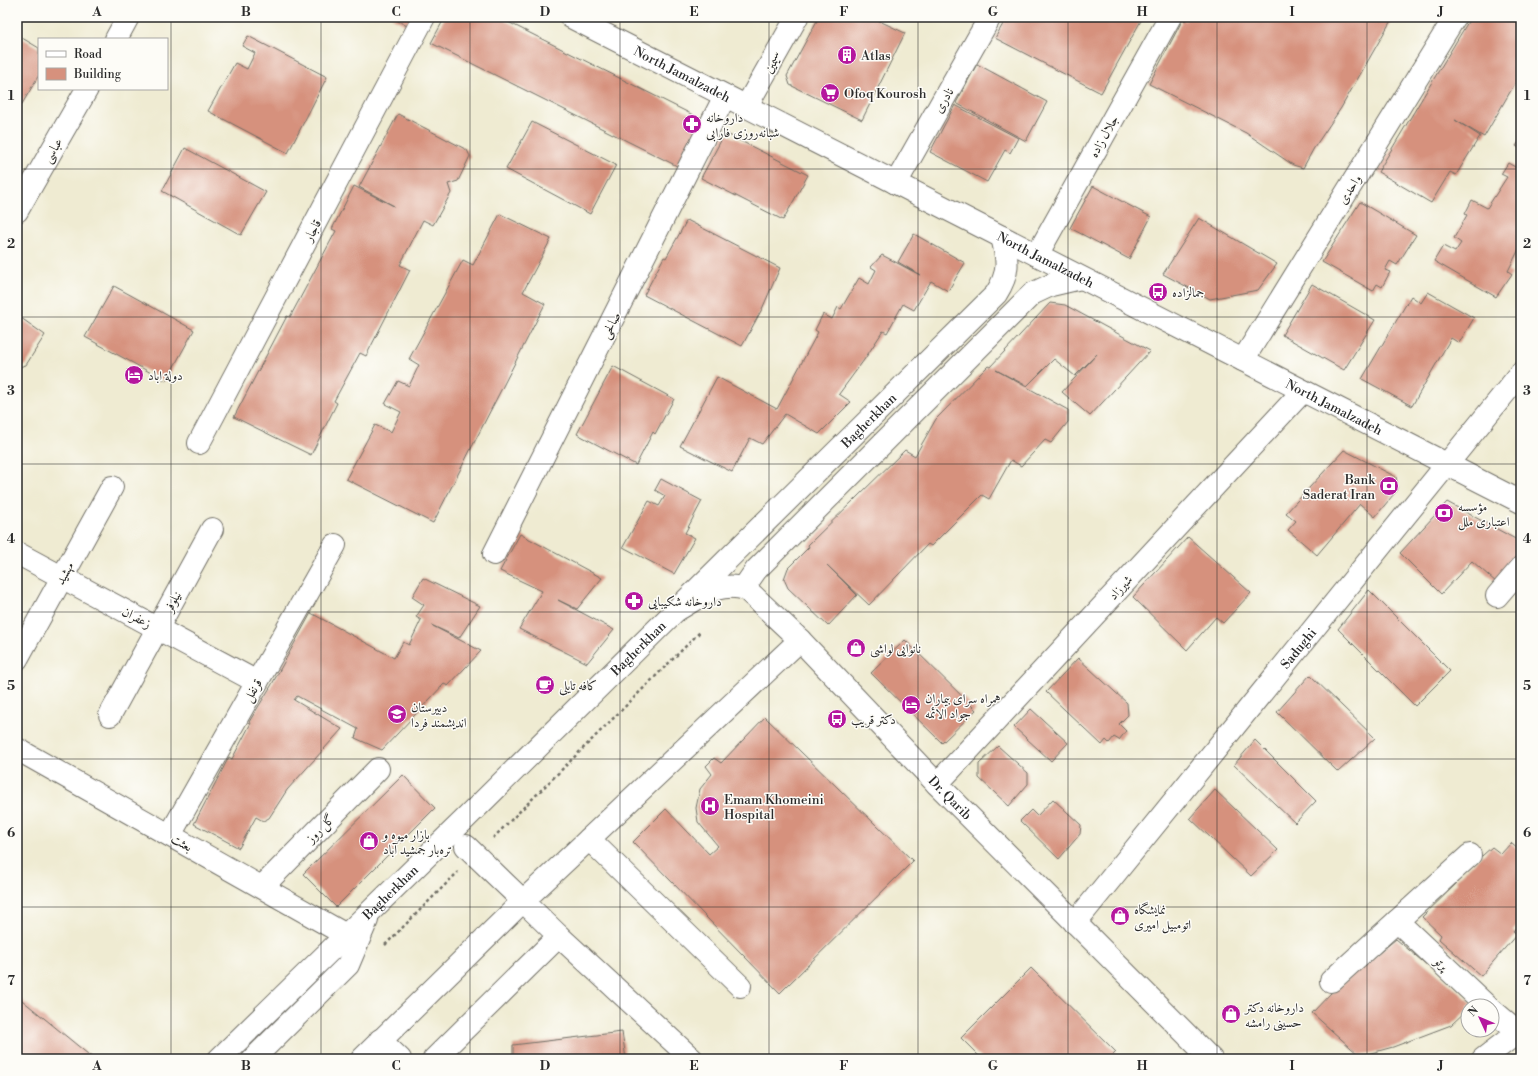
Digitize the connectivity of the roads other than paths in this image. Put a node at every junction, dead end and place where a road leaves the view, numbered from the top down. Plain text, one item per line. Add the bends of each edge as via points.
1 (128, 17) edge
2 (424, 17) edge
3 (571, 17) edge
4 (797, 17) edge
5 (990, 17) edge
6 (1170, 17) edge
7 (1455, 17) edge
8 (117, 38) edge
9 (86, 90) edge
10 (726, 96) junction
11 (746, 107) junction
12 (896, 183) junction
13 (17, 211) edge
14 (1002, 237) junction
15 (1037, 255) junction
16 (1081, 278) junction
17 (1243, 360) junction
18 (1521, 373) edge
19 (1303, 391) junction
20 (199, 444) dead end
21 (1447, 464) junction
22 (112, 487) dead end
23 (1521, 502) edge
24 (212, 529) dead end
25 (335, 545) dead end
26 (17, 553) edge
27 (494, 554) dead end
28 (1521, 568) edge
29 (62, 577) junction
30 (746, 589) junction
31 (1497, 596) dead end
32 (675, 611) junction
33 (157, 628) junction
34 (800, 640) junction
35 (17, 659) edge
36 (257, 682) junction
37 (110, 715) dead end
38 (17, 749) edge
39 (378, 769) dead end
40 (936, 784) junction
41 (170, 835) junction
42 (589, 839) junction
43 (466, 846) dead end
44 (1470, 855) dead end
45 (262, 887) junction
46 (523, 901) junction
47 (372, 910) junction
48 (1397, 921) junction
49 (1075, 923) junction
50 (346, 935) junction
51 (559, 936) junction
52 (1332, 981) dead end
53 (740, 986) dead end
54 (1479, 998) edge
55 (1500, 1016) edge
56 (1519, 1031) edge
57 (380, 1040) junction
58 (219, 1059) edge
59 (253, 1059) edge
60 (362, 1059) edge
61 (400, 1059) edge
62 (434, 1059) edge
63 (692, 1059) edge
64 (1211, 1059) edge
65 (1483, 1059) edge

1 - 8 street
2 - 20 street, قاجار
3 - 10 street, North Jamalzadeh
4 - 11 street, سیمین
5 - 12 street, نادری
6 - 15 street, جلال زاده
7 - 17 street, واحدی
9 - 13 street, عباسی
10 - 11 street, North Jamalzadeh
10 - 27 street, صالحی
11 - 12 street, North Jamalzadeh
12 - 14 street, North Jamalzadeh
14 - 15 street, North Jamalzadeh
14 - 32 street, Bagherkhan via 1008,262 1003,283 996,294
15 - 16 street, North Jamalzadeh
16 - 17 street, North Jamalzadeh
16 - 30 street via 1051,285 1032,294 751,576
17 - 19 street, North Jamalzadeh
18 - 21 street, Sadughi
19 - 21 street, North Jamalzadeh
19 - 40 street, شیرزاد
21 - 23 street, North Jamalzadeh
21 - 49 street, Sadughi
22 - 29 street, مهشید
24 - 33 street, نیلوفر
25 - 36 street, قرنفل
26 - 29 street, زعفران
28 - 31 street
29 - 33 street, زعفران
29 - 35 street, مهشید
30 - 32 street via 738,586 720,586
30 - 34 street, Dr. Qarib
32 - 47 street, Bagherkhan
33 - 36 street, زعفران
33 - 37 street, نیلوفر
34 - 40 street, Dr. Qarib
34 - 42 street
36 - 41 street, قرنفل
38 - 41 street, بعثت
39 - 45 street, گل روز
40 - 49 street, Dr. Qarib
41 - 45 street, بعثت
42 - 46 street
42 - 53 street
43 - 46 street
44 - 48 street
45 - 50 street, بعثت
46 - 51 street
46 - 57 street
47 - 50 street, Bagherkhan
47 - 59 street via 348,965
48 - 52 street
48 - 54 street, پرتو
49 - 64 street, Dr. Qarib
50 - 58 street, Bagherkhan
51 - 62 street
51 - 63 street
55 - 56 street
56 - 65 street
57 - 60 street
57 - 61 street

